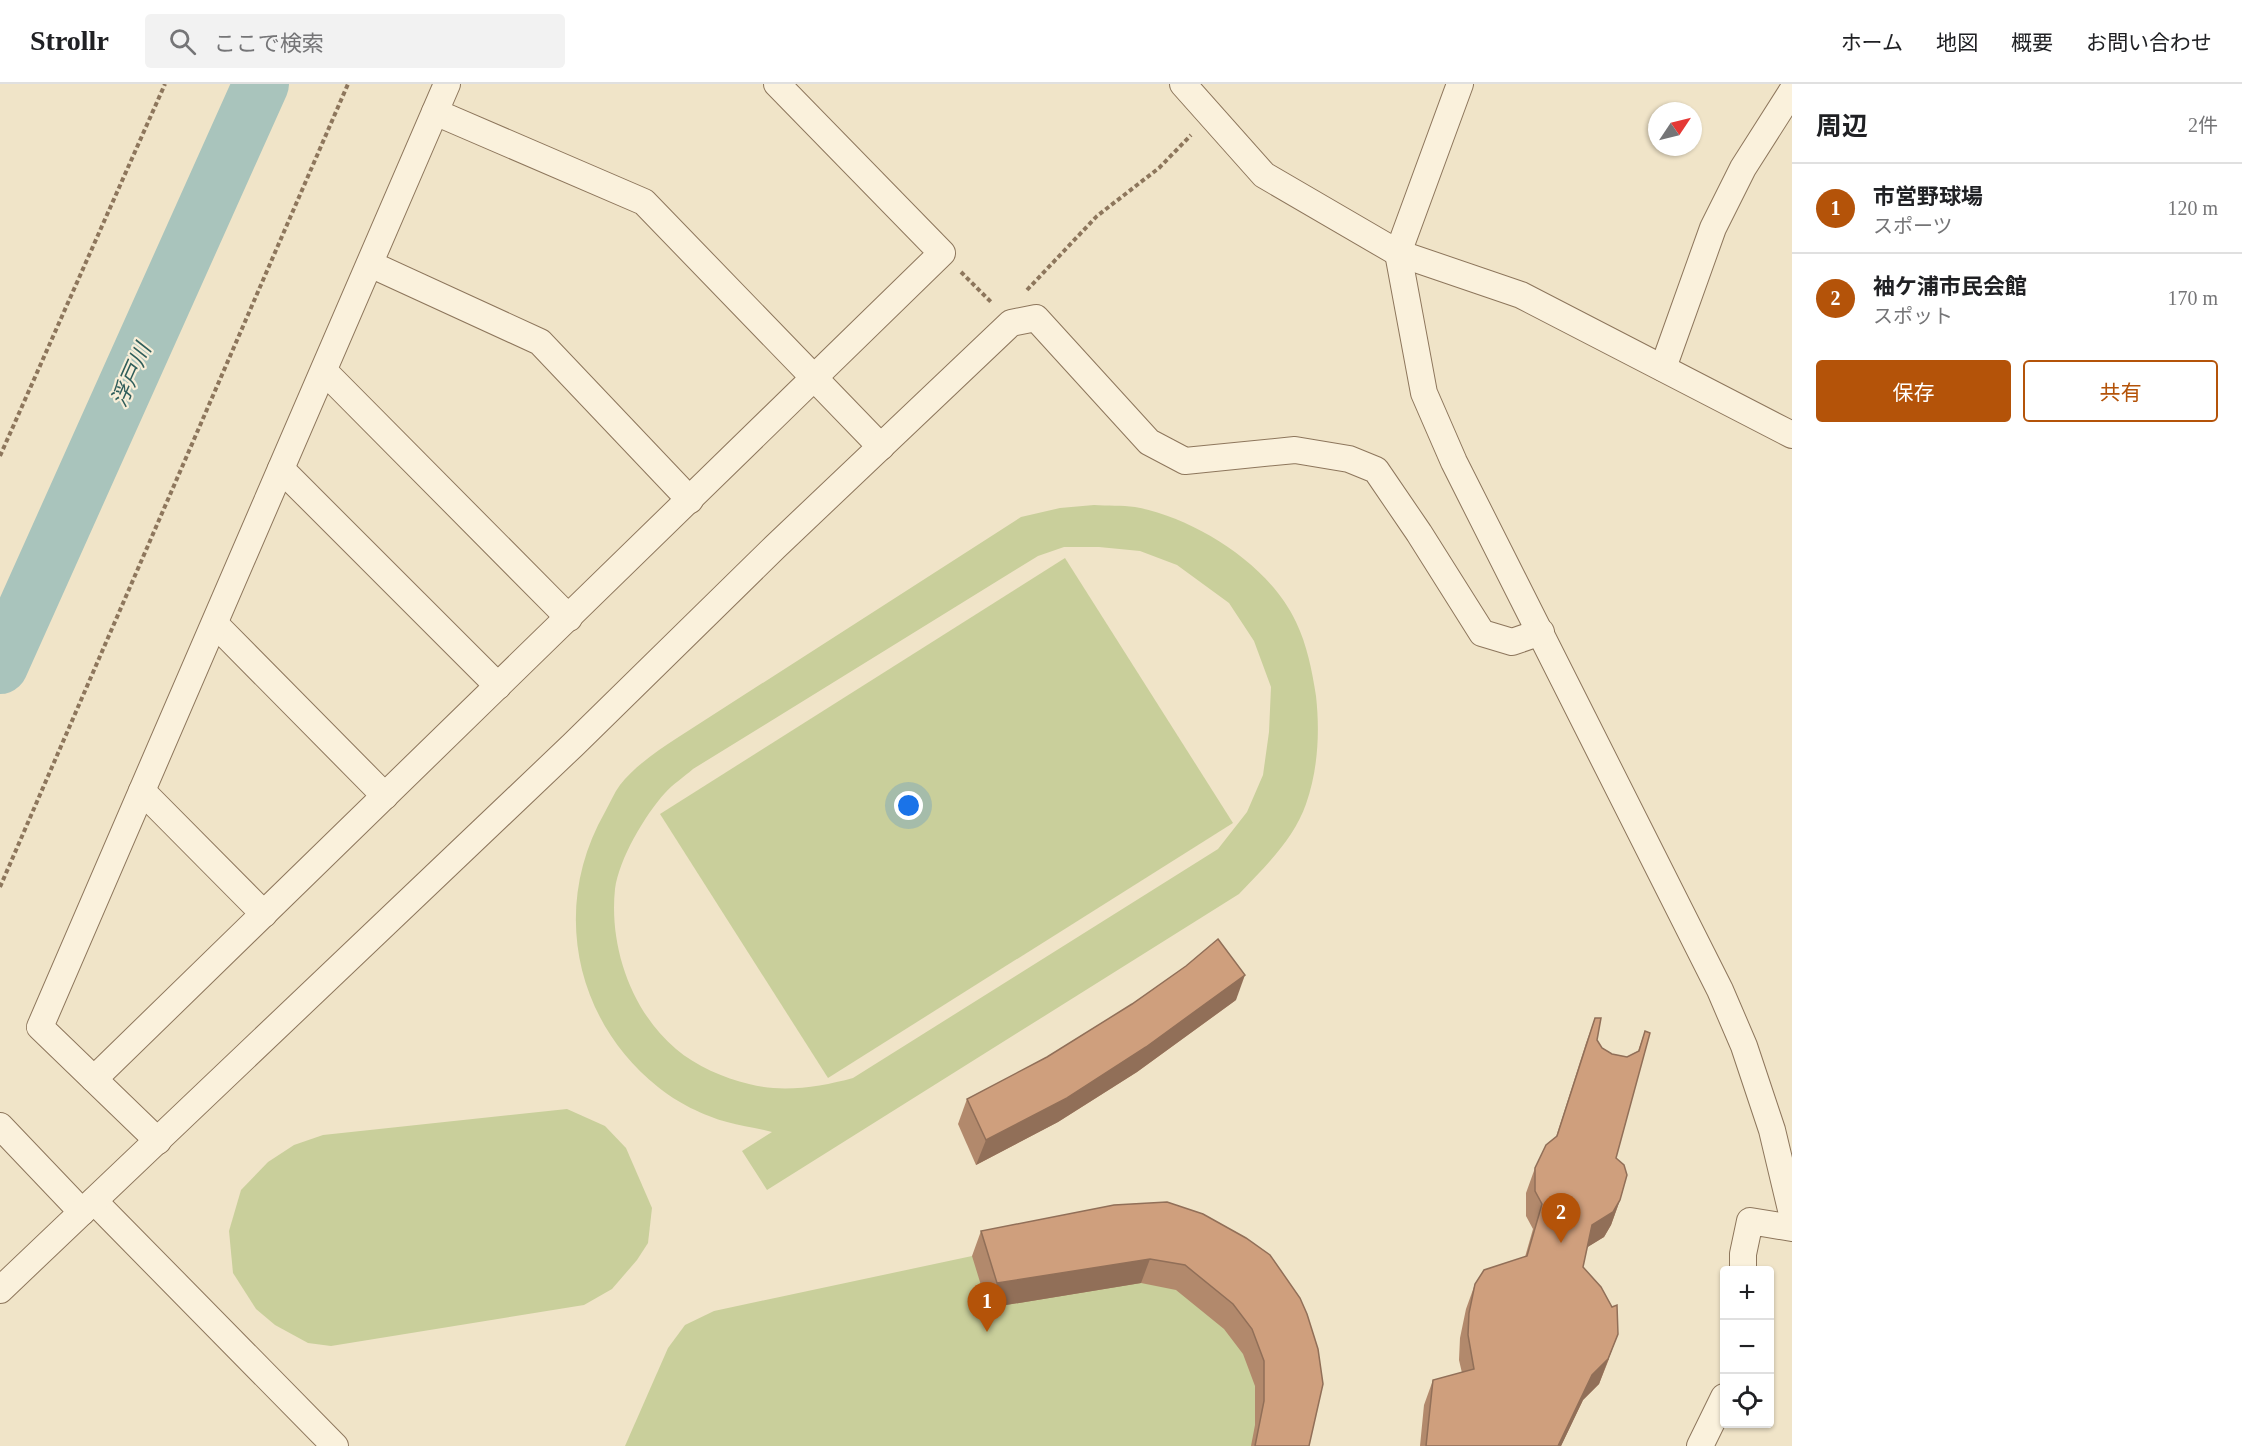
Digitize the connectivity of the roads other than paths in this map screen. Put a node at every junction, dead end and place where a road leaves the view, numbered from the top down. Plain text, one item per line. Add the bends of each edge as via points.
1 (447, 84) edge
2 (777, 84) edge
3 (1183, 84) edge
4 (1460, 84) edge
5 (1792, 91) edge
6 (435, 112) junction
7 (1398, 253) junction
8 (370, 264) junction
9 (1663, 368) junction
10 (324, 371) junction
11 (815, 378) junction
12 (1792, 435) edge
13 (881, 447) junction
14 (281, 469) junction
15 (690, 500) junction
16 (568, 618) junction
17 (215, 624) junction
18 (1541, 632) junction
19 (498, 686) junction
20 (142, 791) junction
21 (385, 796) junction
22 (264, 914) junction
23 (94, 1078) junction
24 (0, 1126) edge
25 (158, 1141) junction
26 (88, 1207) junction
27 (1792, 1214) edge
28 (1792, 1228) edge
29 (1743, 1266) edge
30 (0, 1290) edge
31 (1720, 1407) edge
32 (335, 1446) edge
33 (1700, 1446) edge

1 - 6 street
2 - 11 street via 942,253
3 - 7 street via 1264,175
4 - 7 street
5 - 9 street via 1743,168 1713,228
6 - 8 street
6 - 11 street via 644,202
7 - 9 street via 1521,295
7 - 18 street via 1425,393 1454,462
8 - 10 street
8 - 15 street via 540,342
9 - 12 street
10 - 14 street
10 - 16 street
11 - 13 street
11 - 15 street
13 - 18 street via 1011,323 1036,318 1149,442 1185,461 1294,450 1349,459 1376,471 1482,633 1512,642
13 - 25 street
14 - 17 street
14 - 19 street
15 - 16 street
16 - 19 street
17 - 20 street
17 - 21 street
18 - 27 street via 1740,1036 1772,1130
19 - 21 street
20 - 22 street
20 - 23 street via 40,1027
21 - 22 street
22 - 23 street
23 - 25 street
24 - 26 street
25 - 26 street
26 - 30 street
26 - 32 street
28 - 29 street via 1750,1221
31 - 33 street

